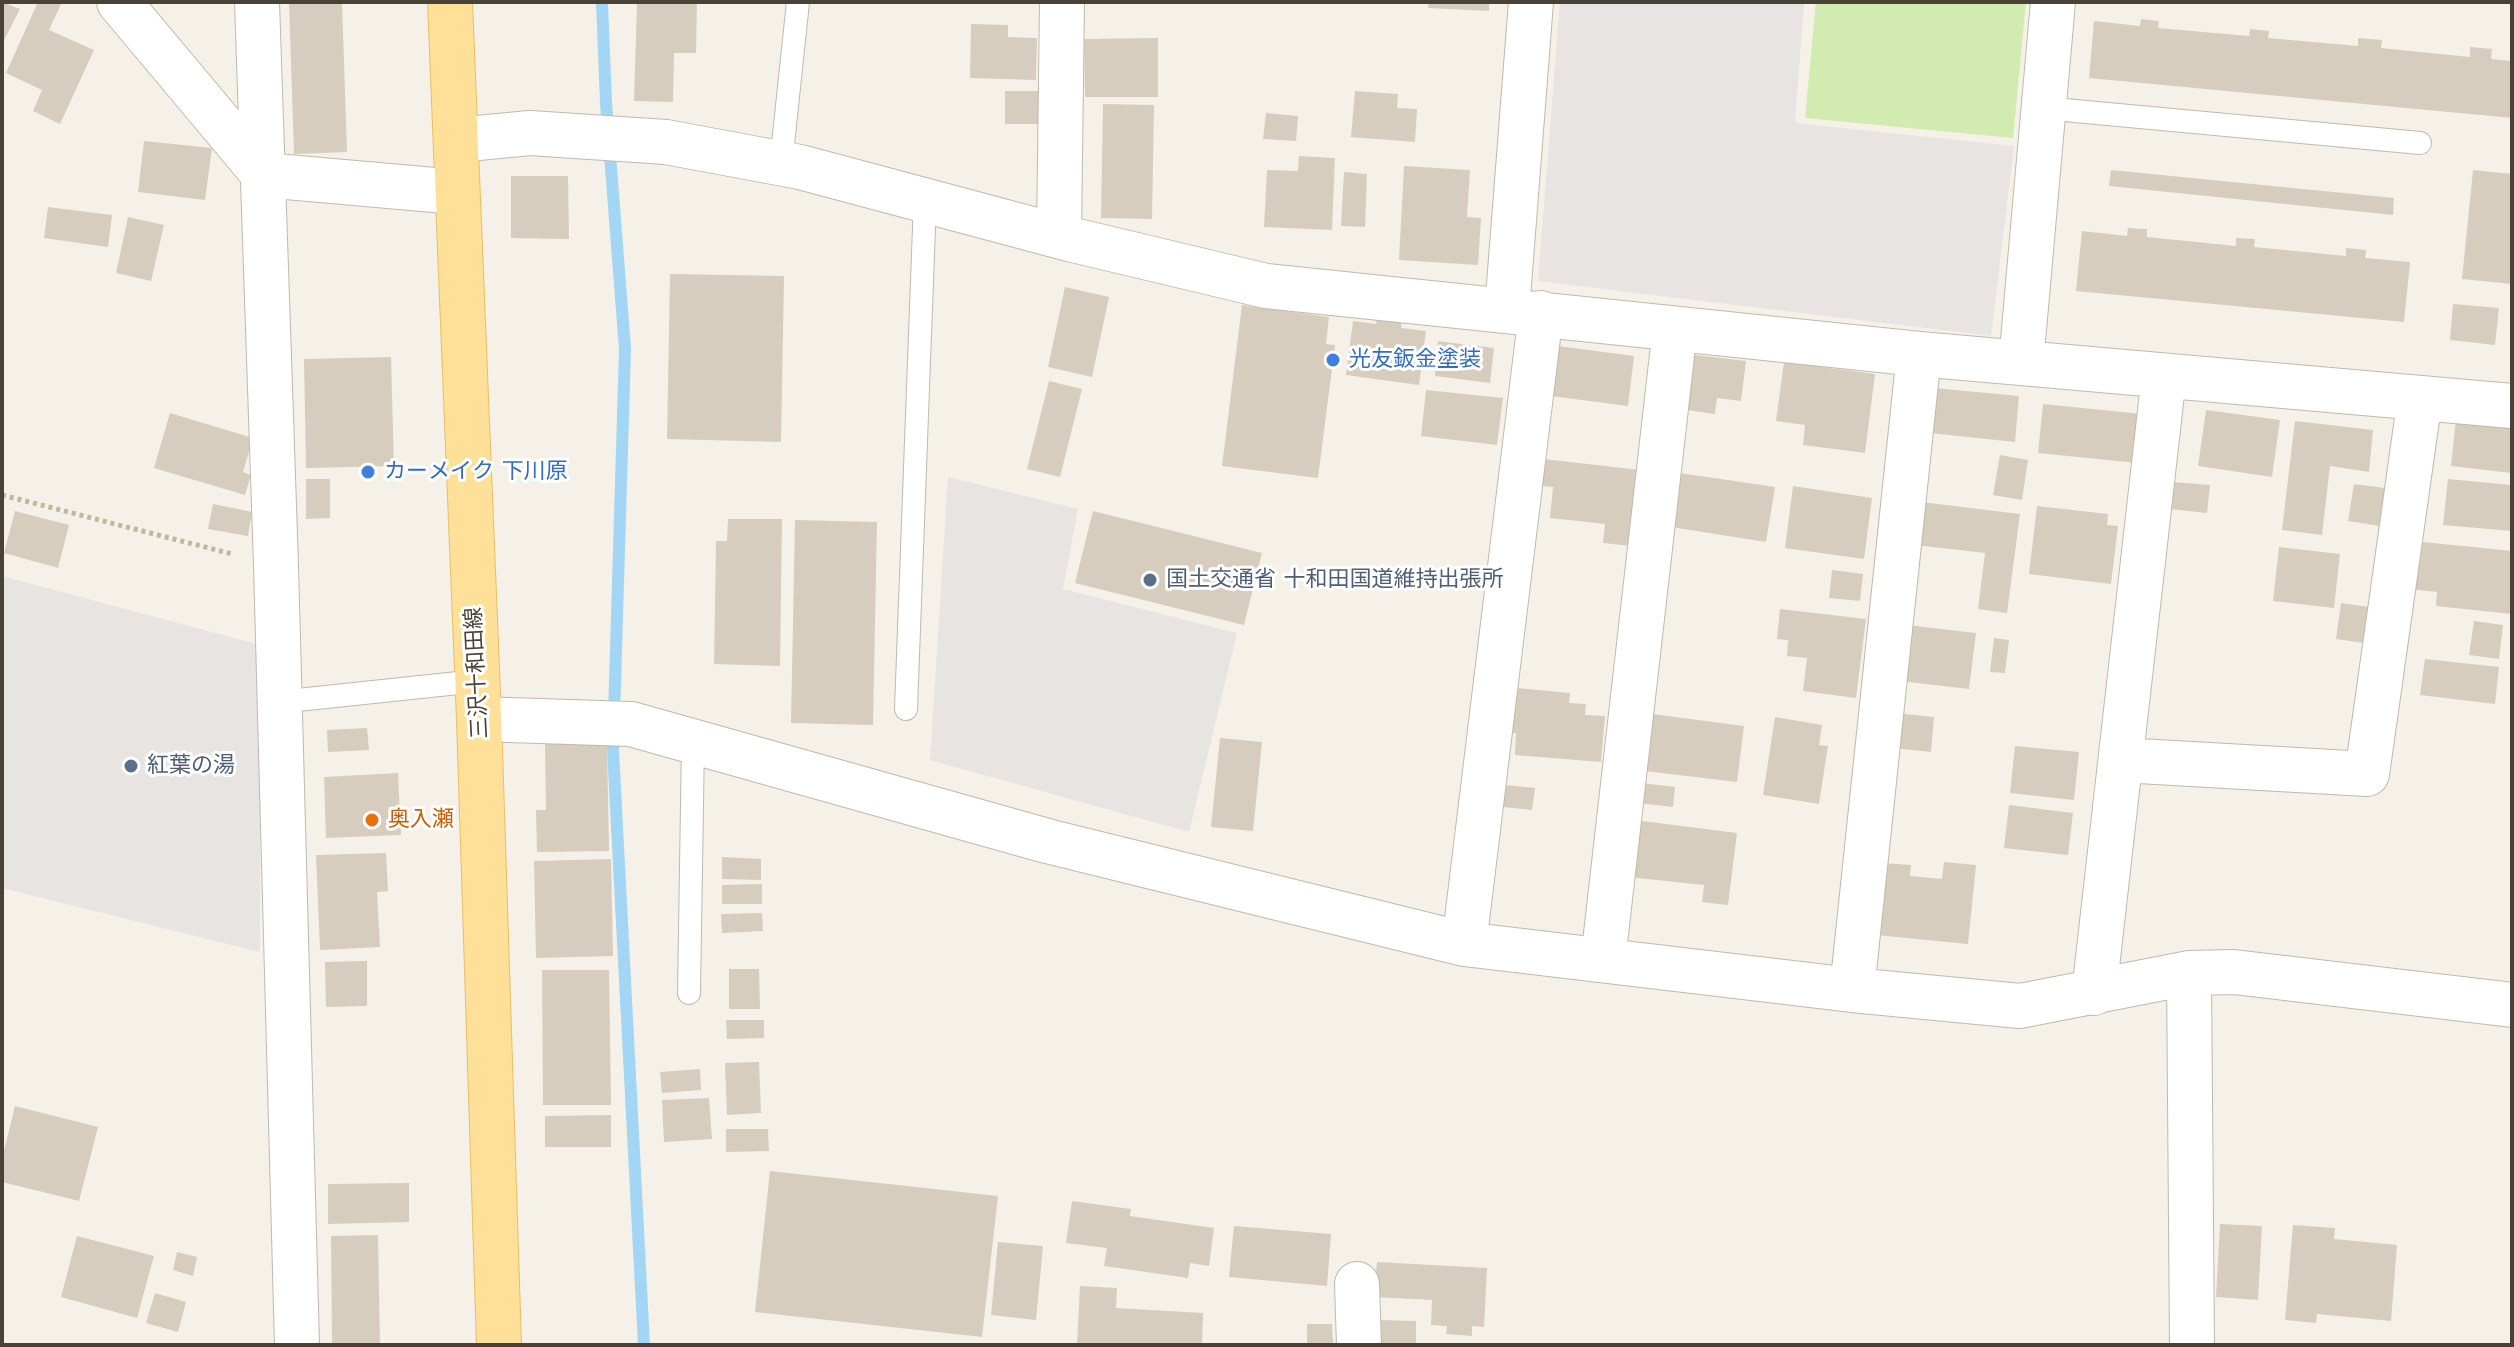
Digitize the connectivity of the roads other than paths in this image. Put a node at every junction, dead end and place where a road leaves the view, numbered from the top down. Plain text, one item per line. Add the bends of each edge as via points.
1 (119, 2) edge
2 (257, 2) edge
3 (450, 2) edge
4 (798, 2) edge
5 (1062, 2) edge
6 (1531, 2) edge
7 (2053, 2) edge
8 (2043, 108) junction
9 (457, 140) junction
10 (2420, 143) dead end
11 (781, 163) junction
12 (264, 175) junction
13 (457, 192) junction
14 (925, 201) junction
15 (1059, 236) junction
16 (1524, 312) junction
17 (1675, 329) junction
18 (1919, 354) junction
19 (2021, 363) junction
20 (2164, 376) junction
21 (2420, 398) junction
22 (2512, 406) edge
23 (478, 700) junction
24 (279, 702) junction
25 (906, 709) dead end
26 (693, 742) junction
27 (2121, 760) junction
28 (1464, 944) junction
29 (1603, 960) junction
30 (2189, 973) junction
31 (1852, 990) junction
32 (689, 993) dead end
33 (2094, 993) junction
34 (2512, 1005) edge
35 (1357, 1284) dead end
36 (297, 1345) edge
37 (499, 1345) edge
38 (1359, 1345) edge
39 (2192, 1345) edge

1 - 12 street
2 - 12 street
3 - 9 main road, 三沢十和田線
4 - 11 lane
5 - 15 street
6 - 16 street
7 - 8 street
8 - 10 lane
8 - 19 street
9 - 11 street via 530,133 666,142
9 - 13 main road, 三沢十和田線
11 - 14 street
12 - 13 street
12 - 24 street
13 - 23 main road, 三沢十和田線
14 - 15 street
14 - 25 lane
15 - 16 street via 1266,286
16 - 17 street
16 - 28 street
17 - 18 street
17 - 29 street
18 - 19 street
18 - 31 street
19 - 20 street
20 - 21 street
20 - 27 street
21 - 22 street
21 - 27 street via 2367,774
23 - 24 lane
23 - 26 street via 631,724
23 - 37 main road, 三沢十和田線
24 - 36 street
26 - 28 street via 1047,841
26 - 32 lane
27 - 33 street
28 - 29 street
29 - 31 street
30 - 33 street
30 - 34 street via 2234,972
30 - 39 street
31 - 33 street via 2020,1006
35 - 38 street

